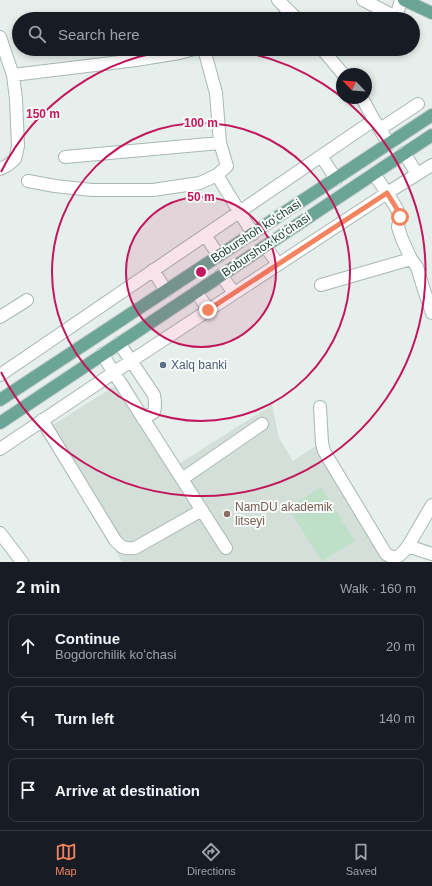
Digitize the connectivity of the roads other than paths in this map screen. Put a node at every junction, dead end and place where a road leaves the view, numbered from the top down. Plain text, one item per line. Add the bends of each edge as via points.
1 (278, 0) edge
2 (363, 0) edge
3 (403, 0) edge
4 (290, 12) edge
5 (386, 12) edge
6 (398, 12) edge
7 (432, 14) edge
8 (0, 37) edge
9 (161, 56) edge
10 (206, 56) edge
11 (328, 56) edge
12 (338, 68) edge
13 (13, 75) junction
14 (365, 104) edge
15 (418, 104) dead end
16 (432, 115) edge
17 (377, 125) junction
18 (432, 135) edge
19 (220, 143) junction
20 (389, 144) junction
21 (404, 154) junction
22 (321, 156) junction
23 (65, 157) dead end
24 (432, 165) edge
25 (0, 169) edge
26 (374, 174) junction
27 (418, 174) junction
28 (217, 175) junction
29 (336, 179) junction
30 (28, 181) dead end
31 (387, 193) junction
32 (239, 212) junction
33 (253, 234) junction
34 (206, 235) junction
35 (266, 246) junction
36 (219, 256) junction
37 (411, 259) junction
38 (278, 264) junction
39 (153, 270) junction
40 (221, 275) junction
41 (321, 285) dead end
42 (166, 291) junction
43 (196, 292) junction
44 (234, 293) junction
45 (27, 300) dead end
46 (208, 310) junction
47 (432, 313) edge
48 (0, 318) edge
49 (119, 343) junction
50 (102, 354) junction
51 (131, 361) junction
52 (114, 372) junction
53 (0, 375) edge
54 (0, 400) edge
55 (320, 407) dead end
56 (143, 419) junction
57 (42, 420) junction
58 (0, 423) edge
59 (262, 424) dead end
60 (0, 449) edge
61 (182, 479) junction
62 (432, 505) edge
63 (202, 510) junction
64 (0, 533) edge
65 (408, 546) junction
66 (226, 548) dead end
67 (432, 554) edge
68 (22, 562) edge

1 - 4 street
2 - 5 street
3 - 6 street
3 - 7 main road
8 - 13 street
9 - 13 street
10 - 19 street via 216,93
11 - 12 street
13 - 25 street via 18,146 15,159
14 - 17 street
15 - 17 street
16 - 20 main road, Boburshoh koʻchasi
17 - 20 street
17 - 22 street
18 - 21 main road, Boburshox ko'chasi
19 - 23 street
19 - 28 street via 227,166
20 - 29 main road, Boburshoh koʻchasi
21 - 26 main road, Boburshox ko'chasi
21 - 27 street
22 - 29 street
22 - 32 street
24 - 27 street
26 - 31 street
26 - 35 main road, Boburshox ko'chasi
27 - 31 street
28 - 30 street via 200,183 152,190 92,190
28 - 32 street
29 - 33 main road, Boburshoh koʻchasi
31 - 37 street via 400,217 398,227
31 - 38 street
32 - 33 street
32 - 34 street
33 - 36 main road, Boburshoh koʻchasi
34 - 36 street
34 - 39 street
35 - 38 street
35 - 40 main road, Boburshox ko'chasi
36 - 42 main road, Boburshoh koʻchasi
37 - 41 street
37 - 47 street via 417,267
38 - 44 street
39 - 42 street
39 - 53 street
40 - 43 main road, Boburshox ko'chasi
40 - 44 street
42 - 54 main road, Boburshoh koʻchasi
43 - 46 street
43 - 49 main road, Boburshox ko'chasi
44 - 46 street
45 - 48 street
46 - 51 street
49 - 50 main road, Boburshox ko'chasi
49 - 51 street
50 - 52 street
50 - 58 main road, Boburshox ko'chasi
51 - 52 street
51 - 56 street via 156,401 154,412
52 - 56 street
52 - 57 street
55 - 65 street via 324,451 386,554 396,557
56 - 61 street
57 - 60 street
57 - 63 street via 120,547 135,548
59 - 61 street
61 - 63 street
62 - 65 street
63 - 66 street
64 - 68 street
65 - 67 street

